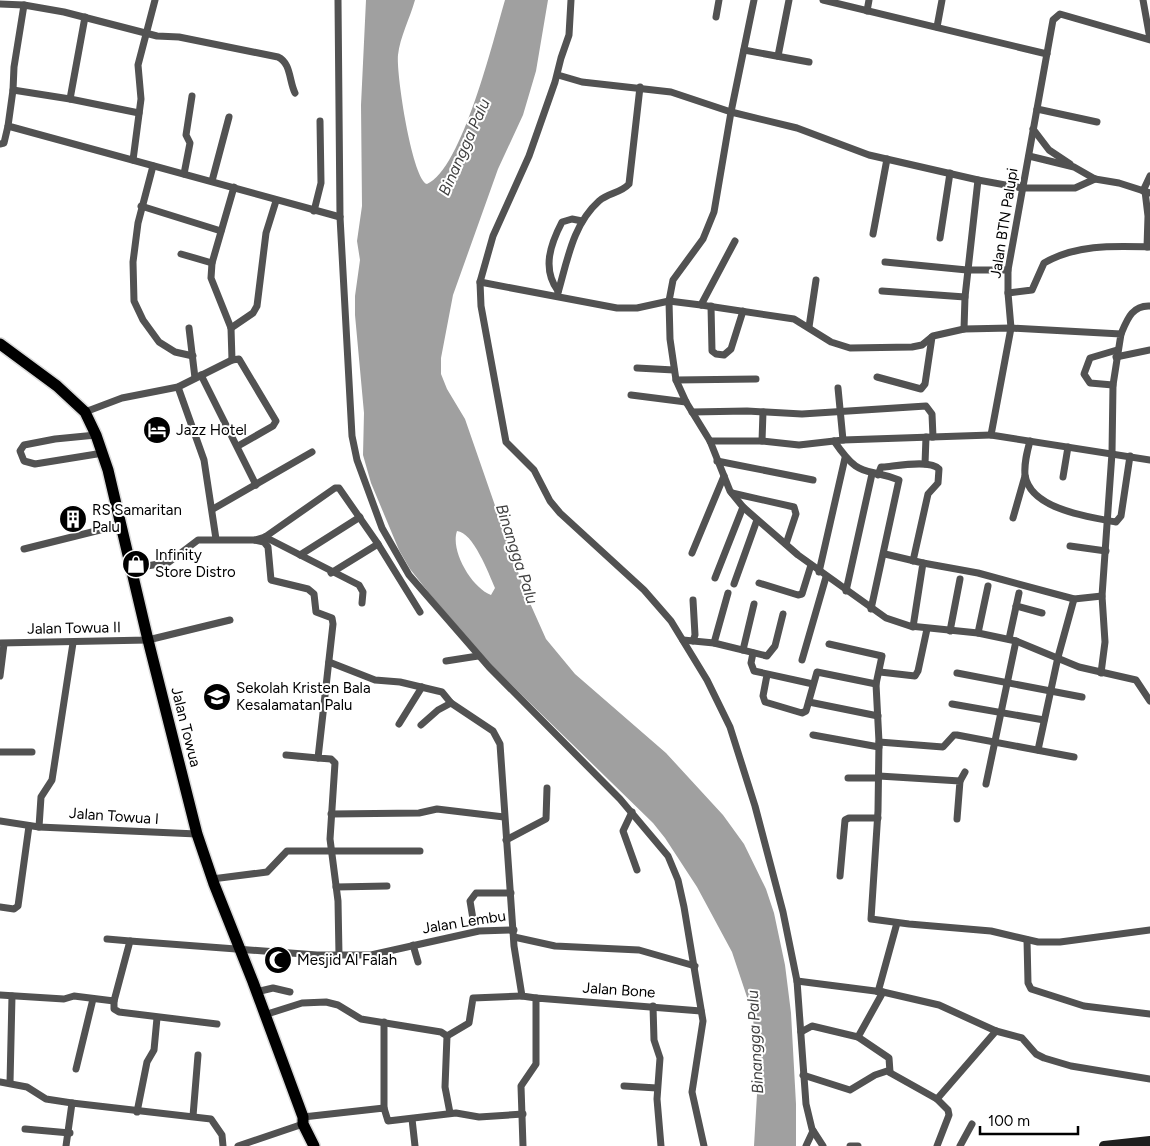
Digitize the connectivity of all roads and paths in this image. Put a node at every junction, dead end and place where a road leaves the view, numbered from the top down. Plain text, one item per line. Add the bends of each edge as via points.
1 (154, 0) edge
2 (338, 0) edge
3 (571, 0) edge
4 (719, 0) edge
5 (754, 0) edge
6 (789, 0) edge
7 (823, 0) edge
8 (869, 0) edge
9 (942, 0) edge
10 (1143, 0) edge
11 (837, 2) edge
12 (0, 4) edge
13 (24, 5) junction
14 (867, 11) junction
15 (716, 16) dead end
16 (85, 17) junction
17 (937, 27) junction
18 (146, 33) junction
19 (1150, 40) edge
20 (744, 50) junction
21 (1047, 54) junction
22 (778, 56) junction
23 (809, 62) dead end
24 (558, 75) junction
25 (640, 87) junction
26 (13, 90) junction
27 (295, 93) dead end
28 (192, 96) dead end
29 (70, 99) junction
30 (1037, 109) junction
31 (731, 112) junction
32 (139, 113) junction
33 (229, 117) dead end
34 (320, 121) dead end
35 (1097, 122) dead end
36 (8, 126) junction
37 (1033, 129) junction
38 (0, 146) edge
39 (1049, 150) junction
40 (1029, 155) junction
41 (887, 159) junction
42 (133, 160) junction
43 (153, 166) junction
44 (1074, 167) junction
45 (184, 174) junction
46 (950, 174) junction
47 (1150, 176) edge
48 (978, 180) junction
49 (1094, 180) junction
50 (212, 182) junction
51 (234, 187) junction
52 (1022, 188) junction
53 (1146, 192) edge
54 (276, 201) junction
55 (142, 206) junction
56 (314, 211) junction
57 (340, 217) junction
58 (582, 221) junction
59 (221, 231) junction
60 (873, 234) dead end
61 (940, 238) dead end
62 (735, 242) dead end
63 (1149, 247) edge
64 (181, 254) dead end
65 (886, 262) dead end
66 (212, 263) junction
67 (968, 270) junction
68 (1008, 270) junction
69 (816, 280) dead end
70 (480, 282) junction
71 (882, 291) dead end
72 (1008, 293) junction
73 (557, 294) junction
74 (965, 296) junction
75 (669, 301) junction
76 (701, 305) junction
77 (711, 306) junction
78 (1150, 306) edge
79 (743, 311) junction
80 (809, 327) junction
81 (189, 328) dead end
82 (231, 328) junction
83 (1012, 328) junction
84 (964, 329) junction
85 (1121, 334) junction
86 (932, 336) junction
87 (0, 344) edge
88 (1150, 350) edge
89 (1117, 353) junction
90 (192, 356) junction
91 (232, 360) junction
92 (637, 368) dead end
93 (674, 370) junction
94 (198, 377) junction
95 (877, 377) dead end
96 (756, 379) dead end
97 (676, 380) junction
98 (1113, 385) junction
99 (178, 386) junction
100 (838, 388) dead end
101 (631, 395) dead end
102 (686, 402) junction
103 (840, 410) junction
104 (85, 412) junction
105 (692, 412) junction
106 (763, 412) junction
107 (992, 434) junction
108 (96, 436) junction
109 (929, 437) junction
110 (842, 440) junction
111 (710, 441) junction
112 (762, 441) junction
113 (1030, 441) junction
114 (834, 442) junction
115 (238, 446) junction
116 (1068, 447) junction
117 (312, 452) dead end
118 (103, 453) junction
119 (1112, 453) junction
120 (1130, 456) junction
121 (845, 458) junction
122 (1150, 460) edge
123 (717, 461) junction
124 (925, 464) junction
125 (875, 475) junction
126 (1025, 475) junction
127 (724, 476) junction
128 (1063, 477) dead end
129 (813, 480) dead end
130 (256, 485) junction
131 (732, 494) junction
132 (743, 506) junction
133 (213, 509) junction
134 (360, 517) junction
135 (1013, 518) dead end
136 (757, 520) junction
137 (1107, 520) junction
138 (120, 525) junction
139 (265, 537) junction
140 (216, 539) junction
141 (254, 540) junction
142 (378, 544) junction
143 (786, 544) junction
144 (1070, 546) dead end
145 (24, 549) dead end
146 (1106, 551) junction
147 (692, 553) dead end
148 (300, 554) junction
149 (885, 554) junction
150 (913, 561) junction
151 (923, 563) junction
152 (810, 565) junction
153 (131, 569) junction
154 (819, 572) junction
155 (331, 573) junction
156 (826, 577) junction
157 (715, 578) dead end
158 (960, 579) dead end
159 (760, 583) dead end
160 (734, 584) dead end
161 (988, 586) dead end
162 (846, 591) junction
163 (1019, 592) dead end
164 (728, 593) dead end
165 (1102, 596) junction
166 (1074, 599) junction
167 (693, 600) dead end
168 (362, 602) dead end
169 (754, 604) dead end
170 (1016, 606) junction
171 (871, 609) junction
172 (420, 612) dead end
173 (1042, 613) dead end
174 (783, 614) dead end
175 (230, 620) dead end
176 (913, 627) junction
177 (927, 629) junction
178 (950, 631) junction
179 (978, 633) junction
180 (148, 640) junction
181 (683, 640) junction
182 (693, 640) junction
183 (1013, 640) junction
184 (73, 643) junction
185 (714, 643) junction
186 (2, 644) edge
187 (829, 644) dead end
188 (742, 650) junction
189 (753, 653) junction
190 (478, 656) junction
191 (1058, 657) junction
192 (802, 660) dead end
193 (446, 661) dead end
194 (329, 662) junction
195 (880, 672) junction
196 (1101, 672) junction
197 (957, 673) dead end
198 (767, 675) junction
199 (0, 676) edge
200 (1006, 682) junction
201 (813, 684) junction
202 (876, 684) junction
203 (422, 687) junction
204 (1050, 690) junction
205 (1082, 697) dead end
206 (1150, 701) edge
207 (809, 702) junction
208 (451, 703) junction
209 (952, 704) dead end
210 (1000, 712) junction
211 (878, 716) junction
212 (1044, 720) junction
213 (399, 724) dead end
214 (421, 725) dead end
215 (813, 735) dead end
216 (994, 741) junction
217 (879, 744) junction
218 (1038, 750) junction
219 (0, 752) edge
220 (32, 752) dead end
221 (286, 755) dead end
222 (1074, 757) dead end
223 (318, 758) junction
224 (965, 772) dead end
225 (878, 777) junction
226 (848, 778) dead end
227 (960, 782) junction
228 (986, 784) dead end
229 (547, 788) dead end
230 (632, 812) junction
231 (331, 814) junction
232 (504, 817) junction
233 (878, 818) junction
234 (957, 819) dead end
235 (0, 822) edge
236 (29, 826) junction
237 (39, 827) junction
238 (197, 834) junction
239 (506, 840) junction
240 (330, 850) junction
241 (420, 851) dead end
242 (637, 870) dead end
243 (840, 876) dead end
244 (212, 879) junction
245 (387, 886) dead end
246 (336, 887) junction
247 (511, 894) junction
248 (0, 907) edge
249 (473, 919) dead end
250 (897, 922) junction
251 (1150, 930) edge
252 (514, 933) junction
253 (107, 939) dead end
254 (1028, 940) junction
255 (130, 941) junction
256 (413, 944) junction
257 (238, 949) junction
258 (339, 955) junction
259 (418, 962) dead end
260 (695, 966) junction
261 (797, 981) junction
262 (256, 992) junction
263 (290, 992) dead end
264 (880, 992) junction
265 (1, 994) edge
266 (12, 996) junction
267 (522, 996) junction
268 (93, 998) junction
269 (536, 998) junction
270 (114, 1001) junction
271 (653, 1006) junction
272 (701, 1011) junction
273 (1150, 1014) edge
274 (264, 1015) junction
275 (157, 1018) junction
276 (384, 1022) junction
277 (217, 1024) dead end
278 (801, 1032) junction
279 (996, 1032) junction
280 (448, 1036) junction
281 (858, 1037) junction
282 (198, 1055) dead end
283 (76, 1069) dead end
284 (890, 1072) junction
285 (803, 1075) junction
286 (1150, 1079) edge
287 (0, 1082) edge
288 (10, 1083) junction
289 (624, 1086) dead end
290 (657, 1088) junction
291 (937, 1099) junction
292 (72, 1103) junction
293 (384, 1108) junction
294 (137, 1112) junction
295 (450, 1113) junction
296 (523, 1114) junction
297 (193, 1116) junction
298 (412, 1119) junction
299 (303, 1121) junction
300 (972, 1124) dead end
301 (25, 1129) dead end
302 (813, 1131) junction
303 (70, 1133) junction
304 (1150, 1141) edge
305 (66, 1146) edge
306 (223, 1146) edge
307 (238, 1146) edge
308 (314, 1146) edge
309 (415, 1146) edge
310 (523, 1146) edge
311 (661, 1146) edge
312 (704, 1146) edge
313 (806, 1146) edge
314 (823, 1146) edge
315 (850, 1146) edge
316 (858, 1146) edge
317 (937, 1146) edge
318 (960, 1146) edge
319 (1104, 1146) edge

1 - 18 street
2 - 57 street
3 - 24 street via 570,35 560,58
4 - 15 street
5 - 20 street
6 - 22 street
7 - 11 street
8 - 14 street
9 - 17 street
10 - 19 street
11 - 14 street
12 - 13 street
13 - 16 street
13 - 26 street
14 - 17 street
16 - 18 street
16 - 29 street
17 - 21 street
18 - 27 street via 278,57 289,72
18 - 32 street via 138,65 141,88
19 - 21 street, Jalan BTN Palupi via 1060,14 1053,20
20 - 22 street
20 - 31 street
21 - 30 street, Jalan BTN Palupi
22 - 23 street
24 - 25 street via 582,82
24 - 70 street via 529,156 493,236
25 - 31 street via 671,92
25 - 58 street via 629,184 601,200
26 - 29 street
26 - 36 street
28 - 45 street via 186,135 190,143
29 - 32 street
30 - 35 street
30 - 37 street, Jalan BTN Palupi
31 - 41 street via 797,128
31 - 75 street via 709,228 676,273
32 - 42 street
33 - 50 street
34 - 56 street via 321,183
36 - 38 street via 4,143
36 - 42 street
37 - 39 street
37 - 40 street, Jalan BTN Palupi
39 - 40 street
39 - 44 street
40 - 44 street
40 - 52 street, Jalan BTN Palupi
41 - 46 street
41 - 60 street
42 - 43 street
43 - 45 street
43 - 55 street
44 - 49 street
45 - 50 street
46 - 48 street
46 - 61 street
47 - 53 street
48 - 52 street
48 - 67 street
49 - 52 street via 1076,188
49 - 53 street via 1119,183
50 - 51 street
51 - 54 street
51 - 59 street
52 - 68 street, Jalan BTN Palupi
53 - 63 street
54 - 56 street
54 - 82 street via 266,233 257,306
55 - 59 street
55 - 90 street via 133,294 141,316 159,342 175,352
56 - 57 street
57 - 190 street via 356,460 382,528 399,561
58 - 73 street
58 - 73 street via 562,222 552,243 550,276
59 - 66 street
62 - 76 street
63 - 72 street via 1101,246 1073,252 1044,263 1032,290
64 - 66 street
65 - 67 street
66 - 82 street via 212,281
67 - 68 street
67 - 74 street
68 - 72 street, Jalan BTN Palupi
69 - 80 street
70 - 73 street
70 - 181 street via 481,306 506,442 534,470 560,513 655,601
71 - 74 street
72 - 83 street, Jalan BTN Palupi
73 - 75 street via 629,308
74 - 84 street
75 - 76 street
75 - 93 street
76 - 77 street
77 - 79 street
77 - 79 street via 712,351 716,354 724,355 731,350
78 - 85 street via 1138,307 1130,314
79 - 80 street via 787,318
80 - 86 street via 831,342 850,348 912,347 922,345
81 - 90 street
82 - 91 street
83 - 84 street
83 - 85 street
83 - 107 street, Jalan BTN Palupi
84 - 86 street
85 - 89 street
86 - 95 street via 921,389
87 - 104 main road, Jalan Towua via 57,386
88 - 89 street
89 - 98 street
89 - 98 street via 1090,358 1084,374 1090,382
90 - 94 street
91 - 94 street
91 - 115 street via 242,362 276,421 274,426
92 - 93 street
93 - 97 street
94 - 99 street
94 - 115 street
96 - 97 street
97 - 102 street
98 - 119 street
99 - 104 street via 122,398
99 - 133 street via 204,460
100 - 103 street
101 - 102 street
102 - 105 street
103 - 106 street via 802,414
103 - 109 street via 928,407 932,414
103 - 110 street
104 - 108 main road, Jalan Towua
105 - 106 street
105 - 111 street
106 - 112 street
107 - 109 street
107 - 113 street
108 - 118 main road, Jalan Towua
108 - 118 street via 43,441 24,445 20,451 24,461 35,464
109 - 110 street
109 - 124 street
110 - 114 street
111 - 112 street
111 - 123 street
112 - 114 street via 799,445
113 - 116 street
113 - 126 street
114 - 121 street
115 - 130 street
116 - 119 street
116 - 128 street
117 - 130 street
118 - 138 main road, Jalan Towua
119 - 120 street
119 - 137 street
120 - 122 street
120 - 137 street via 1122,516 1119,521
121 - 125 street via 858,470
121 - 154 street
123 - 127 street
123 - 129 street
124 - 125 street via 883,467
124 - 150 street via 938,467 938,483 928,494
125 - 149 street via 894,478 900,483
125 - 162 street
126 - 135 street
126 - 137 street via 1035,495 1045,502
127 - 131 street
127 - 147 street
130 - 133 street
131 - 132 street
131 - 143 street via 794,507 796,514
132 - 136 street
132 - 157 street
133 - 140 street
134 - 139 street via 343,491 336,488
134 - 142 street
134 - 148 street
136 - 143 street
136 - 160 street
137 - 146 street
138 - 145 street
138 - 153 main road, Jalan Towua
139 - 141 street
139 - 148 street
140 - 141 street
140 - 153 street via 198,540 169,562
141 - 194 street via 264,542 268,547 271,580 308,589 314,594 316,612 332,618
142 - 155 street
142 - 172 street
143 - 152 street
144 - 146 street
146 - 165 street
148 - 155 street
149 - 150 street
149 - 171 street
150 - 151 street
151 - 166 street via 978,573
151 - 176 street
152 - 154 street
152 - 159 street via 802,594
153 - 180 main road, Jalan Towua
154 - 156 street
155 - 168 street via 361,587
156 - 162 street
156 - 192 street
158 - 178 street
161 - 179 street
162 - 171 street
163 - 170 street
164 - 185 street
165 - 166 street
165 - 196 street via 1105,642
166 - 191 street
167 - 182 street
169 - 188 street
170 - 173 street
170 - 183 street
171 - 176 street
174 - 189 street via 773,652 767,656
175 - 180 street, Jalan Towua II
176 - 177 street
177 - 178 street
177 - 195 street via 915,676
178 - 179 street
179 - 183 street
180 - 184 street, Jalan Towua II
180 - 238 main road, Jalan Towua
181 - 182 street
181 - 261 street via 722,709 741,759 783,912
182 - 185 street
183 - 191 street
183 - 200 street
184 - 186 street, Jalan Towua II
184 - 237 street via 52,780 41,797
185 - 188 street
186 - 199 street
187 - 195 street via 880,654
188 - 189 street
189 - 198 street via 751,668
190 - 193 street
190 - 230 street
191 - 196 street via 1079,667
191 - 204 street
194 - 203 street, Jalan Lembu via 375,680 392,680
194 - 223 street
195 - 202 street
196 - 206 street via 1136,680
197 - 200 street
198 - 201 street
198 - 207 street via 762,696 765,702 802,713
200 - 204 street
200 - 210 street
201 - 202 street via 817,672
201 - 207 street
202 - 211 street
203 - 208 street, Jalan Lembu via 442,692
203 - 213 street
204 - 205 street
204 - 212 street
207 - 211 street
208 - 214 street
208 - 232 street, Jalan Lembu via 499,739
209 - 210 street
210 - 212 street
210 - 216 street
211 - 217 street
212 - 218 street
215 - 217 street
216 - 217 street via 954,735 942,747
216 - 218 street
216 - 228 street
217 - 225 street
218 - 222 street
219 - 220 street
221 - 223 street
223 - 231 street via 335,764
224 - 227 street
225 - 226 street
225 - 227 street
225 - 233 street
227 - 234 street
229 - 239 street via 546,819
230 - 242 street via 623,830
230 - 260 street via 662,848 675,871
231 - 232 street via 419,813 437,809
231 - 240 street
232 - 239 street, Jalan Lembu
233 - 243 street via 845,820
233 - 250 street via 871,919
235 - 236 street, Jalan Towua I
236 - 237 street, Jalan Towua I
236 - 248 street via 18,906 14,909
237 - 238 street, Jalan Towua I
238 - 244 main road, Jalan Towua
239 - 247 street, Jalan Lembu
240 - 241 street
240 - 244 street via 287,851 267,872
240 - 246 street
244 - 257 main road, Jalan Towua
245 - 246 street
246 - 258 street
247 - 249 street via 476,893 470,901
247 - 252 street, Jalan Lembu
250 - 254 street via 991,931
250 - 264 street
251 - 254 street via 1060,942
252 - 256 street, Jalan Lembu via 479,931
252 - 260 street, Jalan Lembu via 555,946 639,950
252 - 267 street
253 - 255 street, Jalan Lembu
254 - 273 street via 1028,983 1031,988 1084,1006
255 - 257 street, Jalan Lembu
255 - 270 street
256 - 258 street, Jalan Lembu via 381,954
256 - 259 street
257 - 258 street, Jalan Lembu
257 - 262 main road, Jalan Towua
260 - 272 street
261 - 264 street
261 - 278 street
262 - 263 street via 273,988
262 - 274 main road, Jalan Towua
264 - 279 street via 939,1005
264 - 281 street
265 - 266 street
266 - 268 street
266 - 288 street
267 - 269 street, Jalan Bone
267 - 280 street, Jalan Bone via 473,998 469,1023
268 - 270 street
268 - 283 street
269 - 271 street, Jalan Bone
269 - 296 street via 536,1060 521,1086
270 - 275 street via 116,1011
271 - 272 street, Jalan Bone
271 - 290 street via 654,1040 660,1058
272 - 312 street via 703,1030 692,1092
274 - 276 street via 302,1003 326,1002 338,1004 357,1018
274 - 299 main road, Jalan Towua
275 - 277 street
275 - 294 street via 154,1050 147,1062
276 - 280 street via 437,1031
276 - 293 street
278 - 281 street via 812,1026
278 - 285 street
279 - 286 street via 1022,1038 1044,1058 1071,1066
279 - 291 street
280 - 295 street via 445,1087
281 - 284 street via 890,1058
282 - 297 street
284 - 285 street via 882,1071 850,1090
284 - 291 street
285 - 302 street
287 - 288 street
288 - 292 street via 27,1087 46,1099
289 - 290 street
290 - 311 street
291 - 317 street via 949,1115
292 - 294 street
292 - 303 street
293 - 298 street via 388,1121
293 - 299 street
294 - 297 street
295 - 296 street via 479,1117
295 - 298 street
296 - 310 street
297 - 306 street via 210,1119 222,1136
298 - 309 street
299 - 307 street
299 - 308 main road, Jalan Towua
300 - 318 street
301 - 303 street
302 - 313 street
302 - 314 street
303 - 305 street
304 - 319 main road
315 - 316 street

